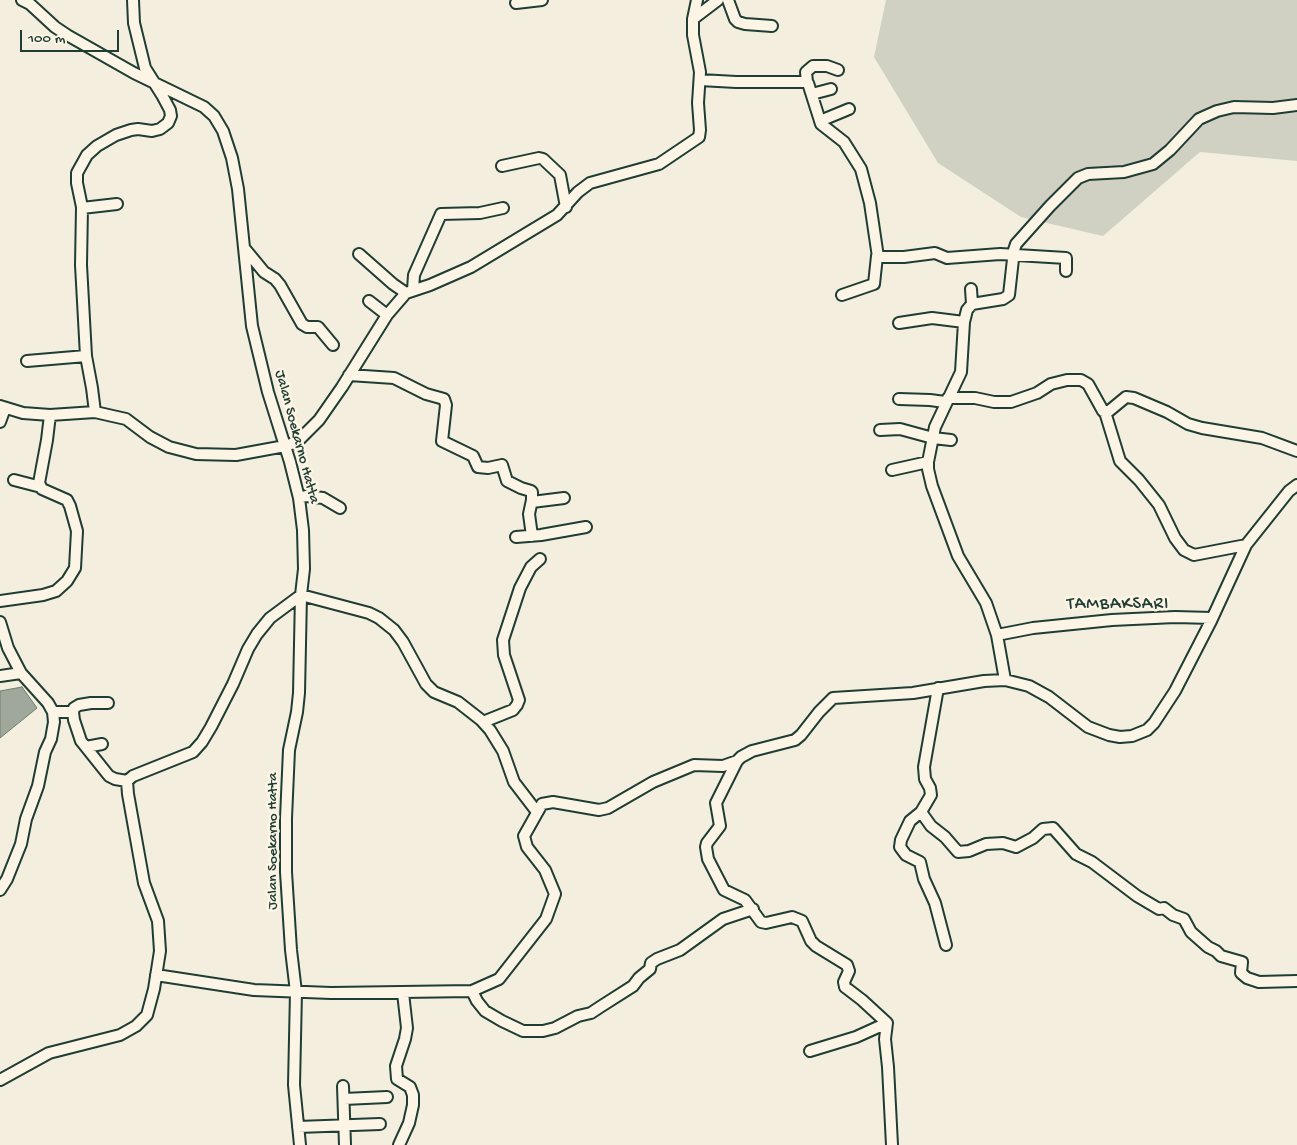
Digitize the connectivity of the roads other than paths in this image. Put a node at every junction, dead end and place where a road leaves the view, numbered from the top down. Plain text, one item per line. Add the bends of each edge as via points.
1 (22, 0) edge
2 (133, 0) edge
3 (542, 0) edge
4 (698, 0) edge
5 (718, 0) edge
6 (728, 0) edge
7 (516, 3) dead end
8 (693, 19) junction
9 (772, 26) dead end
10 (838, 70) dead end
11 (700, 80) junction
12 (153, 81) junction
13 (807, 82) junction
14 (831, 89) dead end
15 (812, 94) junction
16 (1297, 106) edge
17 (849, 109) dead end
18 (820, 121) junction
19 (502, 166) dead end
20 (117, 204) dead end
21 (566, 207) junction
22 (82, 208) junction
23 (503, 208) dead end
24 (244, 248) junction
25 (359, 254) dead end
26 (1013, 255) junction
27 (877, 256) junction
28 (1066, 271) dead end
29 (971, 289) dead end
30 (409, 291) junction
31 (842, 295) dead end
32 (369, 301) dead end
33 (972, 304) junction
34 (386, 315) junction
35 (964, 322) junction
36 (899, 323) dead end
37 (333, 344) dead end
38 (86, 356) junction
39 (27, 361) dead end
40 (349, 374) junction
41 (899, 399) dead end
42 (947, 400) junction
43 (2, 407) edge
44 (95, 412) junction
45 (1105, 412) junction
46 (50, 415) junction
47 (0, 422) edge
48 (880, 430) dead end
49 (932, 438) junction
50 (951, 440) dead end
51 (285, 446) junction
52 (1297, 451) edge
53 (928, 462) junction
54 (892, 470) dead end
55 (14, 480) dead end
56 (1297, 485) edge
57 (41, 487) junction
58 (299, 498) junction
59 (564, 498) dead end
60 (532, 502) junction
61 (340, 508) dead end
62 (586, 527) dead end
63 (532, 536) junction
64 (516, 537) dead end
65 (1246, 544) junction
66 (540, 559) dead end
67 (301, 595) junction
68 (0, 601) edge
69 (1212, 618) junction
70 (0, 622) edge
71 (996, 635) junction
72 (21, 673) junction
73 (0, 676) edge
74 (1005, 680) junction
75 (938, 688) junction
76 (108, 703) dead end
77 (53, 712) junction
78 (73, 712) junction
79 (483, 722) junction
80 (102, 744) dead end
81 (86, 747) junction
82 (737, 760) junction
83 (127, 781) junction
84 (537, 812) junction
85 (921, 812) junction
86 (0, 890) edge
87 (753, 909) junction
88 (946, 944) dead end
89 (156, 975) junction
90 (1297, 981) edge
91 (472, 991) junction
92 (296, 992) junction
93 (402, 993) junction
94 (888, 1024) junction
95 (810, 1051) dead end
96 (0, 1080) edge
97 (343, 1086) dead end
98 (388, 1097) dead end
99 (344, 1099) junction
100 (380, 1124) dead end
101 (345, 1126) junction
102 (298, 1127) junction
103 (300, 1145) edge
104 (345, 1145) edge
105 (400, 1145) edge
106 (892, 1145) edge

1 - 12 street, Jalan Soekarno Hatta via 55,28
2 - 12 street via 140,52
3 - 7 street
4 - 8 street
5 - 8 street
6 - 9 street via 738,22
8 - 11 street
10 - 13 street via 813,66 806,72
11 - 13 street
11 - 21 street via 698,138 659,164 590,183
12 - 22 street via 170,110 168,123 152,131 124,132 87,155 76,176
12 - 24 street, Jalan Soekarno Hatta via 204,107 214,116 232,158
13 - 15 street
14 - 15 street
15 - 18 street
16 - 26 street via 1217,111 1199,119 1153,164 1124,172 1083,175 1018,241
17 - 18 street
18 - 27 street via 844,142 861,169 870,203
19 - 21 street via 544,159 560,175
20 - 22 street
21 - 30 street via 471,267
22 - 38 street via 80,265
23 - 30 street via 480,213 441,214
24 - 37 street via 280,285 302,324 318,327
24 - 51 street, Jalan Soekarno Hatta via 252,326
25 - 30 street via 393,284
26 - 27 street via 947,258 935,253
26 - 28 street via 1066,258
26 - 33 street via 1009,295 1004,299
27 - 31 street via 874,284
29 - 33 street
30 - 34 street
32 - 34 street
33 - 35 street
34 - 40 street
35 - 36 street via 932,318
35 - 42 street via 960,372
38 - 39 street
38 - 44 street
40 - 51 street via 311,429 297,442
40 - 60 street via 394,378 444,399 442,441 473,456 478,468 502,465 507,481 532,492
41 - 42 street
42 - 45 street via 975,398 1011,402 1051,384 1081,380 1088,384
42 - 49 street
43 - 46 street
43 - 47 street
44 - 46 street
44 - 51 street via 126,419 150,437 196,454 236,455
45 - 52 street via 1130,397 1188,424 1262,438
45 - 65 street via 1120,461 1159,505 1184,550 1194,554
46 - 57 street via 39,476
48 - 49 street via 900,429
49 - 50 street
49 - 53 street
51 - 58 street, Jalan Soekarno Hatta
53 - 54 street
53 - 71 street via 932,486 958,556 986,603
55 - 57 street
56 - 65 street
57 - 68 street via 67,500 70,506 77,531 75,568 68,581 56,591
58 - 61 street via 315,496
58 - 67 street, Jalan Soekarno Hatta via 304,541
59 - 60 street
60 - 63 street via 529,514
62 - 63 street
63 - 64 street
65 - 69 street
66 - 79 street via 531,567 520,588 503,640 504,655 519,700 513,710
67 - 79 street via 379,618 394,630 426,684 434,692 458,702
67 - 83 street via 270,618 257,634 211,727 193,752
67 - 92 street, Jalan Soekarno Hatta via 299,693 289,750 286,818 286,872
69 - 71 street via 1112,620
69 - 74 street via 1176,691 1148,730 1132,736 1120,737 1098,731 1080,722 1040,692
70 - 72 street via 8,648
71 - 74 street
72 - 73 street
72 - 77 street
74 - 75 street
75 - 82 street via 912,693 833,698 795,740 752,751
75 - 85 street via 924,768 931,794
76 - 78 street via 79,705
77 - 78 street
77 - 86 street via 50,739 21,844
78 - 81 street via 81,741
79 - 84 street via 503,751 518,789
80 - 81 street
81 - 83 street via 109,776
82 - 84 street via 723,766 694,765 653,782 608,808 600,810 548,802 542,804
82 - 87 street via 716,803 720,826 706,847 708,859 724,890 739,896
83 - 89 street via 144,883 158,921 160,951
84 - 91 street via 524,836 555,894 546,919 499,979
85 - 88 street via 910,821 900,847 903,853 920,862
85 - 90 street via 958,852 1003,843 1016,847 1053,828 1076,854 1137,896 1184,919 1191,932 1221,956 1242,962 1241,973 1247,978 1259,982
87 - 91 street via 723,919 680,950 651,963 650,969 633,986 591,1012 556,1028 523,1031 485,1011
87 - 94 street via 761,922 792,917 802,921 816,946 847,965 849,971 845,987
89 - 92 street via 254,990
89 - 96 street via 147,1015 136,1026 120,1035 49,1053
91 - 93 street
92 - 93 street
92 - 102 street, Jalan Soekarno Hatta via 294,1085
93 - 105 street via 407,1028 396,1066 398,1079 410,1087 414,1105
94 - 95 street
94 - 106 street via 885,1039
97 - 99 street
98 - 99 street
99 - 101 street
100 - 101 street
101 - 102 street
101 - 104 street
102 - 103 street, Jalan Soekarno Hatta

